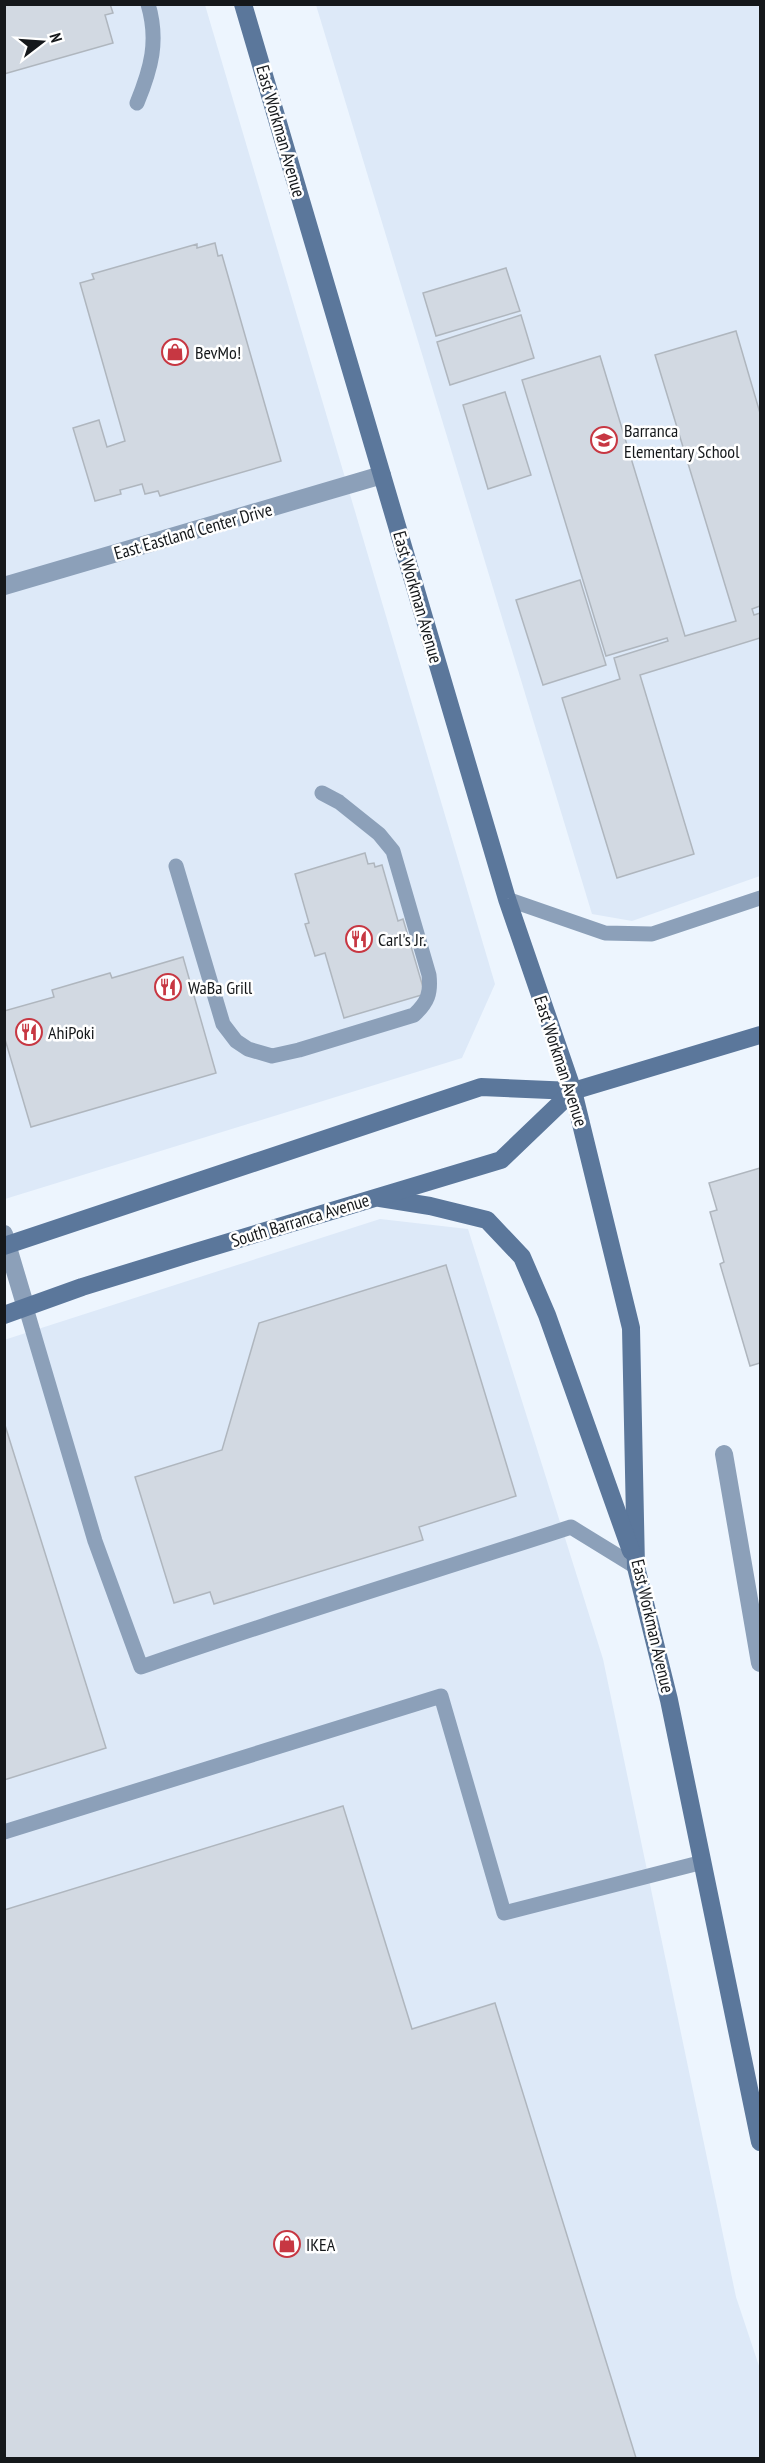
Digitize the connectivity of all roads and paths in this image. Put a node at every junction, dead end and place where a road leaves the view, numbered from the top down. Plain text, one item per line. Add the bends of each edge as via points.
1 (148, 4) edge
2 (243, 4) edge
3 (137, 103) dead end
4 (382, 475) junction
5 (4, 586) edge
6 (322, 793) dead end
7 (176, 866) dead end
8 (760, 898) edge
9 (507, 899) junction
10 (760, 1035) edge
11 (573, 1091) junction
12 (374, 1197) junction
13 (5, 1242) edge
14 (26, 1308) junction
15 (4, 1315) edge
16 (724, 1454) dead end
17 (636, 1567) junction
18 (760, 1663) edge
19 (4, 1832) edge
20 (703, 1862) junction
21 (760, 2142) edge

1 - 3 lane via 153,24 150,70
2 - 4 street, East Workman Avenue
4 - 5 street, East Eastland Center Drive
4 - 9 street, East Workman Avenue
6 - 7 lane via 339,801 393,851 429,975 431,992 414,1015 272,1056 248,1050 223,1024
8 - 9 lane via 652,934 605,933
9 - 11 street, East Workman Avenue
10 - 11 street, South Barranca Avenue
11 - 12 street, South Barranca Avenue via 501,1160
11 - 13 street, South Barranca Avenue via 481,1087
11 - 17 street, East Workman Avenue via 631,1328
12 - 14 street, South Barranca Avenue
12 - 17 street via 487,1220 522,1257 548,1315
13 - 14 street
14 - 15 street, South Barranca Avenue
14 - 17 lane via 95,1541 141,1667 251,1628 571,1527
16 - 18 street
17 - 20 street, East Workman Avenue
19 - 20 lane via 441,1696 504,1913
20 - 21 street, East Workman Avenue

